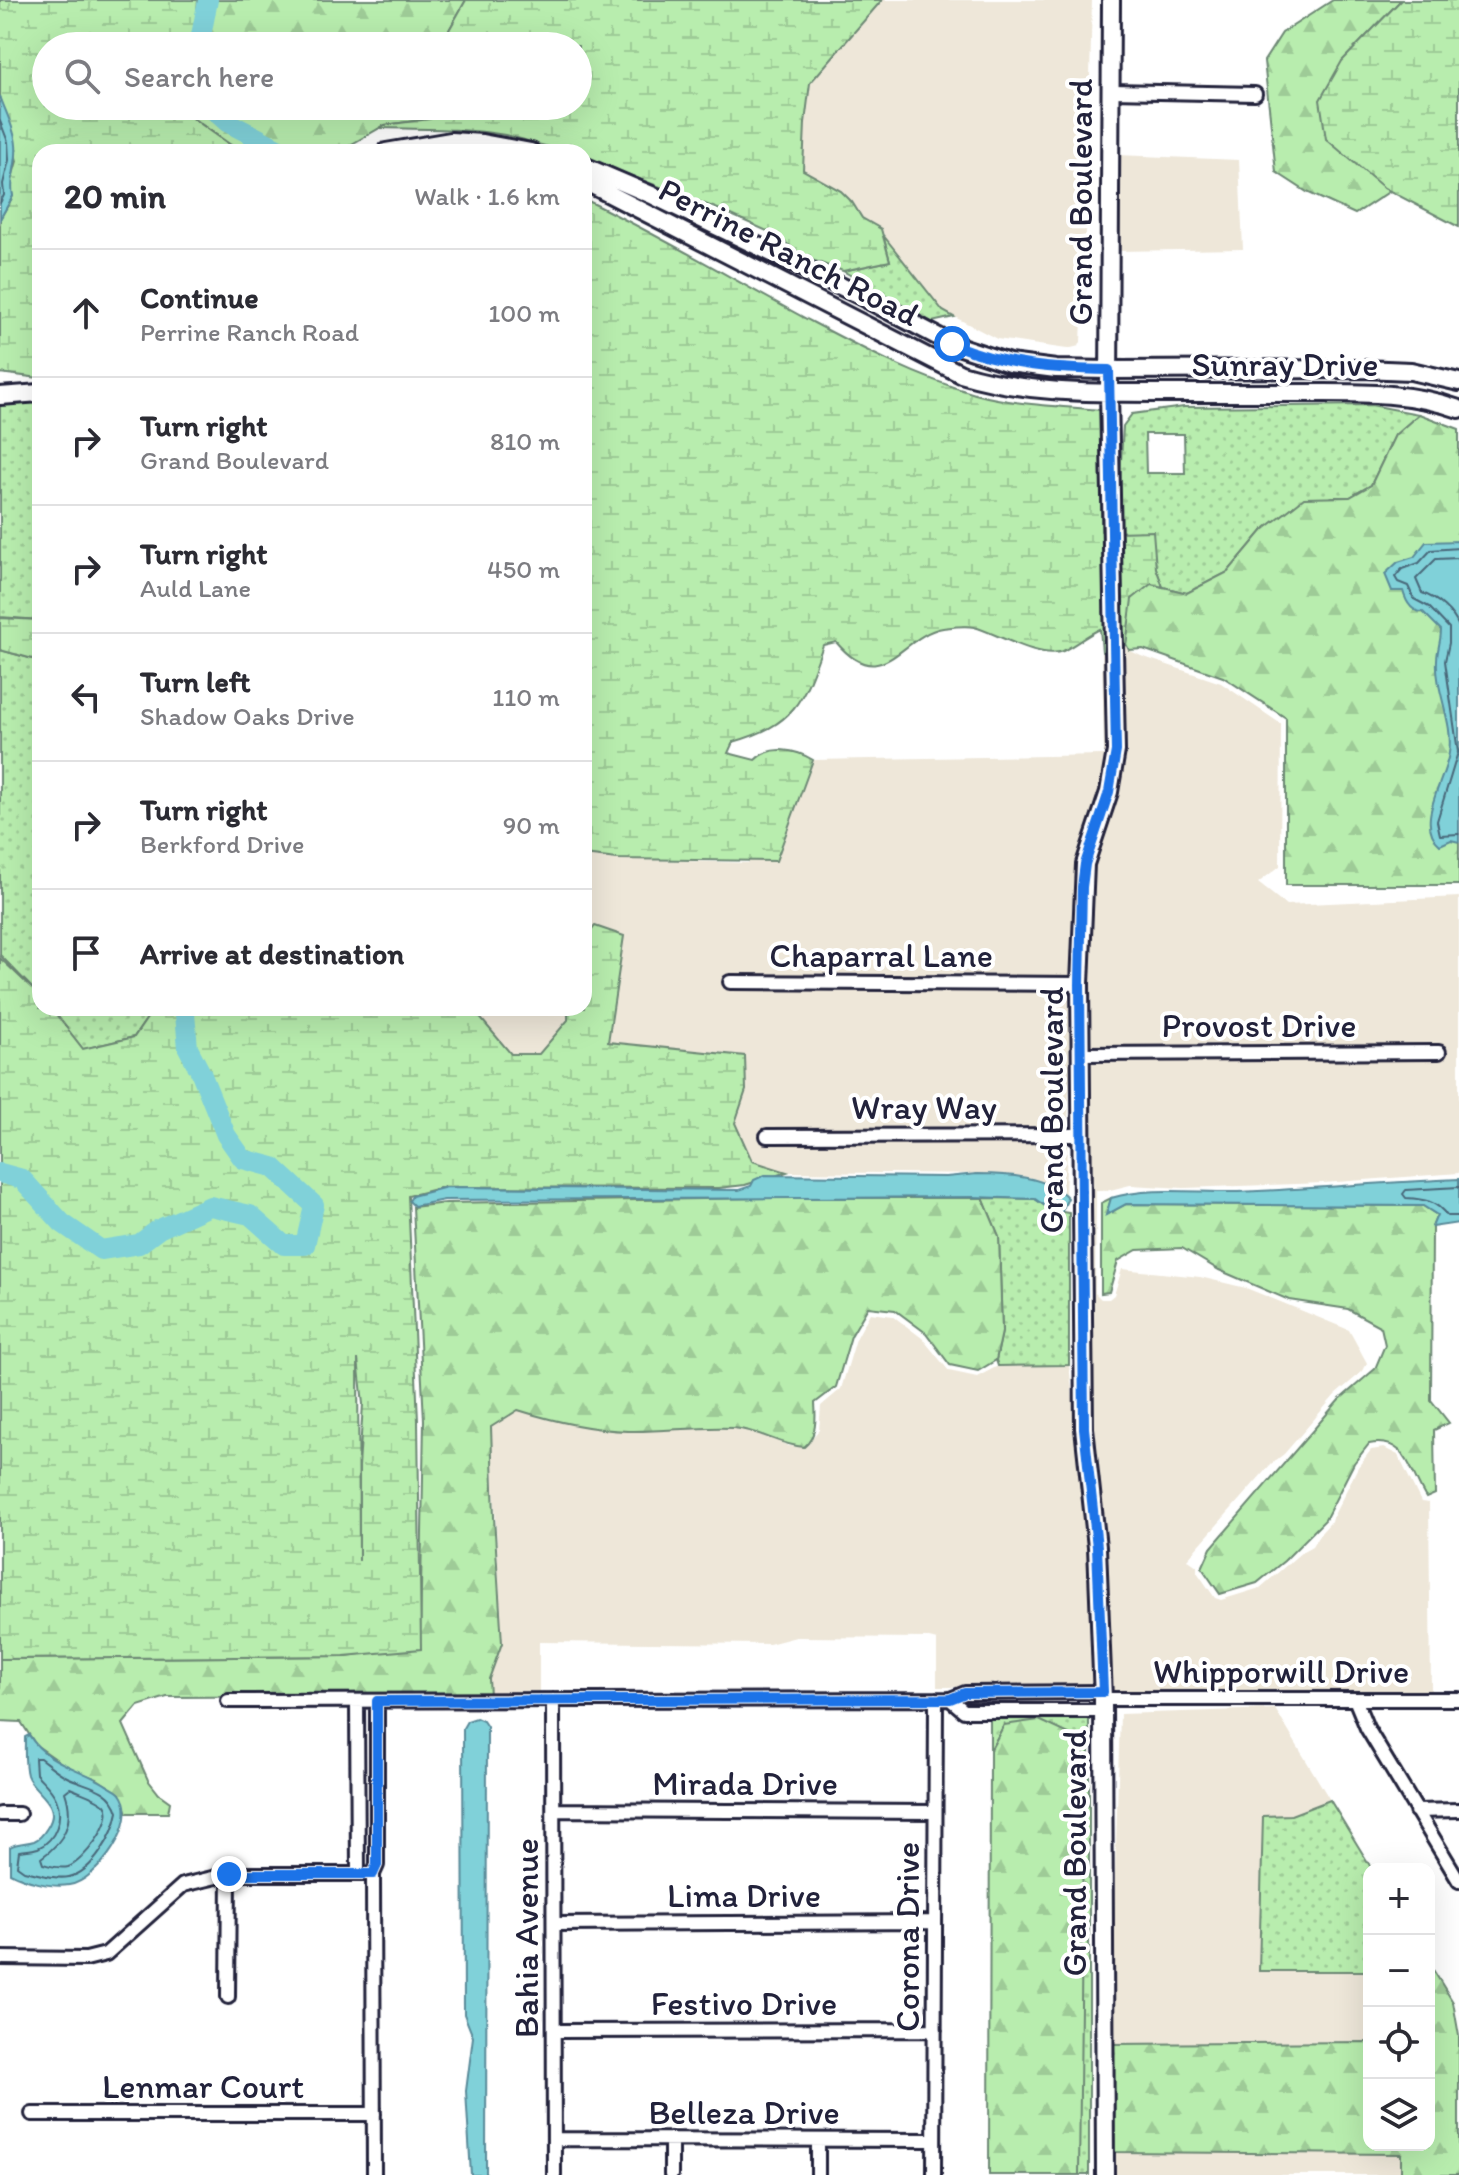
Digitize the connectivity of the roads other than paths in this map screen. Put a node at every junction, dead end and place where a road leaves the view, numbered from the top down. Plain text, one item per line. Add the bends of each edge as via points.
1 (1111, 0) edge
2 (1112, 91) junction
3 (1255, 94) dead end
4 (433, 144) edge
5 (486, 144) edge
6 (592, 169) edge
7 (592, 185) edge
8 (1109, 370) junction
9 (1459, 382) edge
10 (1109, 393) junction
11 (32, 394) edge
12 (0, 396) edge
13 (1459, 409) edge
14 (730, 982) dead end
15 (1080, 984) junction
16 (1439, 1052) dead end
17 (1080, 1054) junction
18 (1081, 1135) junction
19 (767, 1136) dead end
20 (936, 1699) junction
21 (950, 1699) junction
22 (1355, 1699) junction
23 (1459, 1699) edge
24 (553, 1700) junction
25 (228, 1701) dead end
26 (357, 1701) junction
27 (377, 1701) junction
28 (1103, 1701) junction
29 (554, 1810) junction
30 (1459, 1810) edge
31 (1416, 1811) junction
32 (935, 1812) junction
33 (0, 1814) edge
34 (19, 1814) dead end
35 (229, 1874) junction
36 (358, 1874) junction
37 (373, 1874) junction
38 (1459, 1881) edge
39 (935, 1922) junction
40 (554, 1924) junction
41 (0, 1958) edge
42 (228, 1997) dead end
43 (935, 2030) junction
44 (554, 2031) junction
45 (32, 2114) dead end
46 (374, 2114) junction
47 (554, 2139) junction
48 (671, 2139) junction
49 (818, 2140) junction
50 (934, 2140) junction
51 (374, 2175) edge
52 (554, 2175) edge
53 (671, 2175) edge
54 (818, 2175) edge
55 (934, 2175) edge
56 (1105, 2175) edge

1 - 2 street, Grand Boulevard
2 - 3 street
2 - 8 street, Grand Boulevard
4 - 5 street
6 - 8 street, Perrine Ranch Road via 976,354 1056,369
7 - 10 street, Perrine Ranch Road via 961,374 1037,390
8 - 9 street, Sunray Drive via 1362,369 1411,371
8 - 10 street, Grand Boulevard
10 - 13 street, Sunray Drive via 1381,393
10 - 15 street, Grand Boulevard via 1116,751 1109,792 1085,864
11 - 12 street
14 - 15 street, Chaparral Lane
15 - 17 street, Grand Boulevard
16 - 17 street, Provost Drive
17 - 18 street, Grand Boulevard
18 - 19 street, Wray Way
18 - 28 street, Grand Boulevard via 1084,1428 1097,1547
20 - 21 street
20 - 24 street
20 - 32 street, Corona Drive
21 - 28 street via 965,1693
21 - 28 street via 964,1711
22 - 23 street, Whipporwill Drive
22 - 28 street, Whipporwill Drive
22 - 31 street
24 - 27 street
24 - 29 street, Bahia Avenue
25 - 26 street
26 - 27 street
26 - 36 street
27 - 37 street
28 - 56 street, Grand Boulevard
29 - 32 street, Mirada Drive
29 - 40 street, Bahia Avenue
30 - 31 street
31 - 38 street
32 - 39 street, Corona Drive
33 - 34 street
35 - 36 street
35 - 41 street via 183,1885 106,1954 86,1959
35 - 42 street
36 - 37 street
37 - 46 street
39 - 40 street, Lima Drive
39 - 43 street, Corona Drive
40 - 44 street, Bahia Avenue
43 - 44 street, Festivo Drive
43 - 50 street, Corona Drive
44 - 47 street, Bahia Avenue
45 - 46 street, Lenmar Court
46 - 51 street
47 - 48 street, Belleza Drive
47 - 52 street, Bahia Avenue
48 - 49 street, Belleza Drive
48 - 53 street
49 - 50 street, Belleza Drive
49 - 54 street
50 - 55 street, Corona Drive

